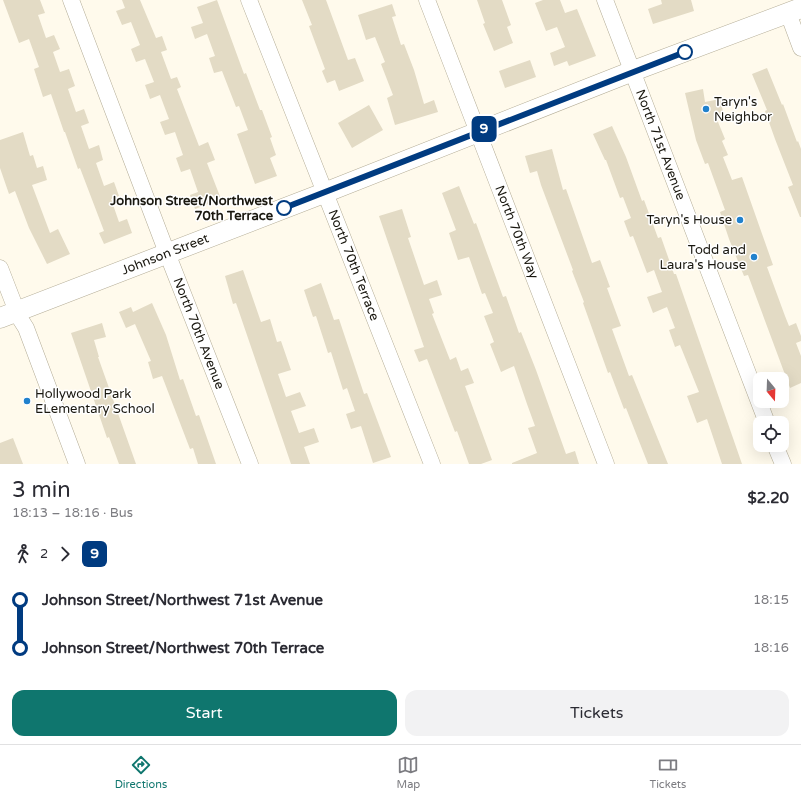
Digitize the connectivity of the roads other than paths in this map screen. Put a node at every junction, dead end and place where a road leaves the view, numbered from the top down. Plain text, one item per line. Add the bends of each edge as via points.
1 (71, 0) edge
2 (249, 0) edge
3 (427, 0) edge
4 (605, 0) edge
5 (794, 11) edge
6 (801, 48) edge
7 (633, 71) junction
8 (479, 132) junction
9 (324, 193) junction
10 (167, 253) junction
11 (0, 268) edge
12 (9, 314) edge
13 (764, 416) edge
14 (778, 452) edge
15 (76, 464) edge
16 (250, 464) edge
17 (432, 464) edge
18 (606, 464) edge
19 (783, 464) edge

1 - 10 street, North 70th Avenue
2 - 9 street, North 70th Terrace
3 - 8 street, North 70th Way
4 - 7 street, North 71st Avenue
5 - 6 street
5 - 7 street, Johnson Street
7 - 8 street, Johnson Street
7 - 13 street, North 71st Avenue
8 - 9 street, Johnson Street
8 - 18 street, North 70th Way
9 - 10 street, Johnson Street
9 - 17 street, North 70th Terrace
10 - 12 street, Johnson Street
10 - 16 street, North 70th Avenue
11 - 12 street
12 - 15 street via 26,328
14 - 19 street

